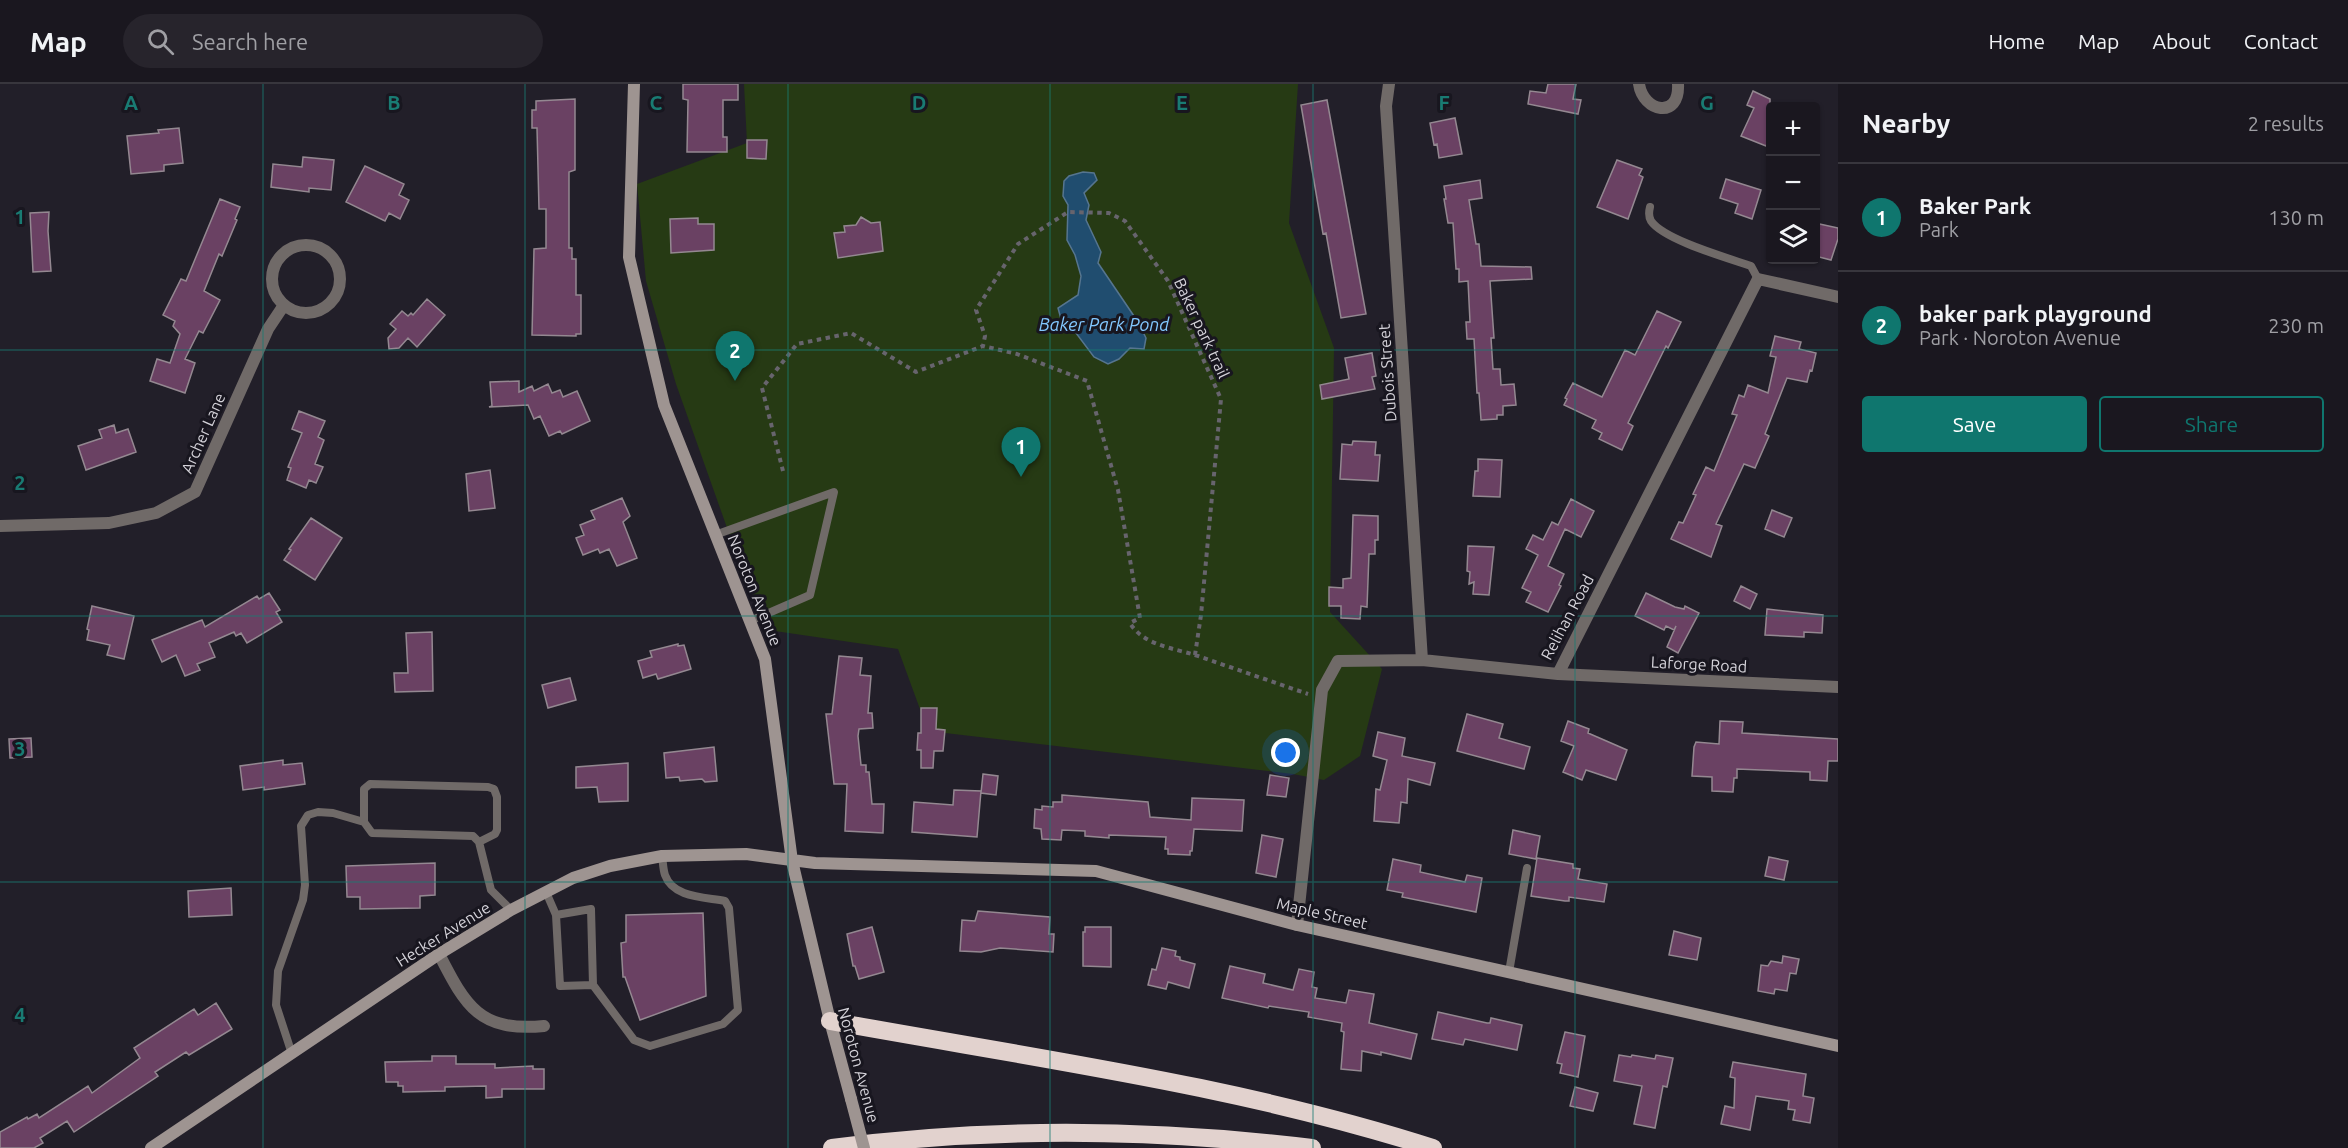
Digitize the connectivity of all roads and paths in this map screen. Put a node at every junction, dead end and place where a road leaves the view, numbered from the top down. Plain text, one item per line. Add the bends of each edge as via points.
1 (634, 84) edge
2 (1389, 84) edge
3 (1639, 84) edge
4 (1678, 84) edge
5 (1650, 207) dead end
6 (1758, 279) junction
7 (1838, 297) edge
8 (284, 305) junction
9 (983, 346) junction
10 (783, 471) dead end
11 (0, 526) edge
12 (716, 535) junction
13 (750, 621) junction
14 (1195, 655) junction
15 (1422, 660) junction
16 (1558, 674) junction
17 (1838, 687) edge
18 (1321, 699) junction
19 (364, 822) junction
20 (479, 843) junction
21 (662, 856) junction
22 (792, 861) junction
23 (1527, 868) dead end
24 (546, 892) junction
25 (511, 910) junction
26 (556, 915) junction
27 (1297, 925) junction
28 (439, 954) junction
29 (1509, 972) junction
30 (593, 985) junction
31 (830, 1021) junction
32 (544, 1026) dead end
33 (1838, 1046) edge
34 (292, 1054) junction
35 (151, 1148) edge
36 (832, 1148) edge
37 (864, 1148) edge
38 (1312, 1148) edge
39 (1433, 1148) edge

1 - 12 main road, Noroton Avenue via 629,257 664,405
2 - 15 street, Dubois Street via 1386,106
3 - 4 street via 1651,105 1667,108 1675,103
5 - 6 lane via 1651,221 1667,233 1751,266
6 - 7 street
6 - 16 street, Relihan Road
8 - 8 street via 309,313 332,300 339,289 340,275 328,252 303,245 290,248 280,257 273,268 272,282
8 - 11 street, Archer Lane via 268,329 195,492 156,513 109,524
9 - 10 path via 916,372 851,333 797,344 762,388
9 - 14 path via 1017,354 1087,381 1118,490 1140,618 1130,623 1134,631 1151,642
9 - 14 path, Baker park trail via 985,336 976,310 988,291 1018,244 1068,212 1109,213 1125,221 1168,281 1221,399
12 - 13 main road, Noroton Avenue
12 - 13 lane via 834,492 810,595
13 - 22 main road, Noroton Avenue via 765,658
14 - 18 path
15 - 16 street, Relihan Road
15 - 18 street, Relihan Road via 1338,661
16 - 17 street, Laforge Road
18 - 27 street, Relihan Road
19 - 20 lane via 376,835 473,836
19 - 20 lane via 363,793 370,784 488,787 494,789 497,797 497,830
19 - 34 lane via 318,812 308,815 301,826 303,900 282,954 276,1005
20 - 25 lane via 491,890
21 - 22 main road, Hecker Avenue via 746,854
21 - 24 main road, Hecker Avenue via 610,866
21 - 30 lane via 671,886 682,893 725,901 729,908 738,1010 723,1024 650,1046 634,1040
22 - 27 main road, Maple Street via 1096,871
22 - 31 main road, Noroton Avenue
23 - 29 lane
24 - 25 main road, Hecker Avenue
24 - 26 lane
25 - 28 main road, Hecker Avenue
26 - 30 lane via 560,986
26 - 30 lane via 591,909
27 - 29 main road, Maple Street
28 - 32 street via 459,993 490,1021 521,1028
28 - 34 main road, Hecker Avenue
29 - 33 main road, Maple Street
31 - 37 main road, Noroton Avenue, bridge
31 - 39 highway via 1156,1079 1334,1119
34 - 35 main road, Hecker Avenue
36 - 38 highway via 925,1139 1066,1134 1204,1137

